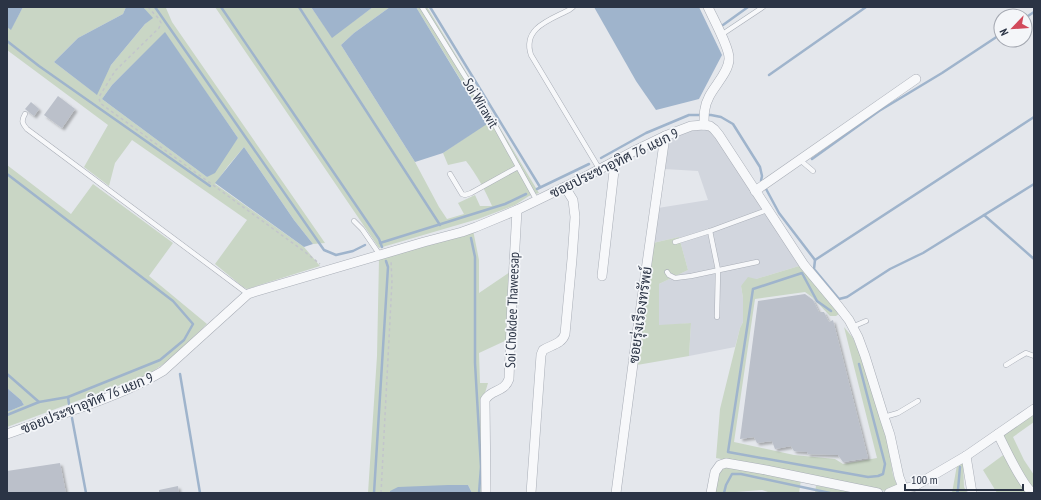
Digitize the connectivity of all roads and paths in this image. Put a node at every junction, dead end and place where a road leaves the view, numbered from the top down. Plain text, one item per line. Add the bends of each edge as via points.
1 (148, 7) edge
2 (422, 7) edge
3 (573, 7) edge
4 (708, 7) edge
5 (763, 7) edge
6 (721, 35) junction
7 (916, 79) dead end
8 (25, 114) dead end
9 (704, 125) junction
10 (665, 136) junction
11 (800, 160) junction
12 (615, 162) junction
13 (518, 167) junction
14 (600, 170) junction
15 (813, 171) dead end
16 (450, 174) dead end
17 (565, 187) junction
18 (755, 192) junction
19 (537, 201) junction
20 (517, 210) junction
21 (767, 210) junction
22 (354, 221) dead end
23 (710, 231) junction
24 (675, 242) dead end
25 (389, 252) junction
26 (380, 255) junction
27 (757, 262) dead end
28 (328, 270) junction
29 (718, 270) junction
30 (668, 272) dead end
31 (602, 276) dead end
32 (248, 294) junction
33 (718, 317) dead end
34 (866, 321) dead end
35 (852, 327) junction
36 (1034, 356) edge
37 (1006, 365) dead end
38 (918, 401) dead end
39 (1034, 410) edge
40 (884, 417) junction
41 (7, 434) edge
42 (998, 434) junction
43 (966, 456) junction
44 (903, 487) junction
45 (381, 493) edge
46 (486, 493) edge
47 (531, 493) edge
48 (616, 493) edge
49 (711, 493) edge
50 (878, 493) edge
51 (889, 493) edge
52 (972, 493) edge
53 (1033, 493) edge

1 - 28 path via 159,19 159,28 115,71 99,97 100,103
2 - 13 lane, Soi Wirawit via 491,118
3 - 14 lane via 534,30 529,49
4 - 6 street
5 - 6 lane
6 - 9 street via 729,58 728,64 705,106
7 - 11 street
8 - 32 lane via 22,123 27,129
9 - 10 street, ซอยประชาอุทิศ 76 แยก 9 via 691,126
9 - 18 street via 710,126 719,135
10 - 12 street, ซอยประชาอุทิศ 76 แยก 9
10 - 48 street, ซอยรุ่งเรืองทรัพย์
11 - 15 lane
11 - 18 street
12 - 14 street, ซอยประชาอุทิศ 76 แยก 9
12 - 31 street
13 - 16 lane via 465,195
13 - 19 lane, Soi Wirawit
14 - 17 street, ซอยประชาอุทิศ 76 แยก 9
17 - 19 street, ซอยประชาอุทิศ 76 แยก 9
17 - 47 street via 573,200 575,217 565,334 564,339 543,350 541,354
18 - 21 street
19 - 20 street, ซอยประชาอุทิศ 76 แยก 9
20 - 25 street, ซอยประชาอุทิศ 76 แยก 9 via 462,232
20 - 46 street, Soi Chokdee Thaweesap via 509,379 503,389 488,395 485,400
21 - 23 lane
21 - 35 street via 804,265
22 - 26 lane
23 - 24 lane
23 - 29 lane
25 - 26 street, ซอยประชาอุทิศ 76 แยก 9
25 - 45 path via 392,281
26 - 28 street, ซอยประชาอุทิศ 76 แยก 9
27 - 29 lane
28 - 32 street, ซอยประชาอุทิศ 76 แยก 9
29 - 30 lane via 675,278
29 - 33 lane
32 - 41 street, ซอยประชาอุทิศ 76 แยก 9 via 163,372 153,378
34 - 35 lane
35 - 40 street via 866,356
36 - 37 lane via 1026,353
38 - 40 lane via 898,413
39 - 42 street
40 - 44 street
42 - 43 street
42 - 53 street via 1029,491
43 - 44 street via 913,487
43 - 52 street
44 - 51 street
49 - 50 street via 716,472 720,465 726,463

